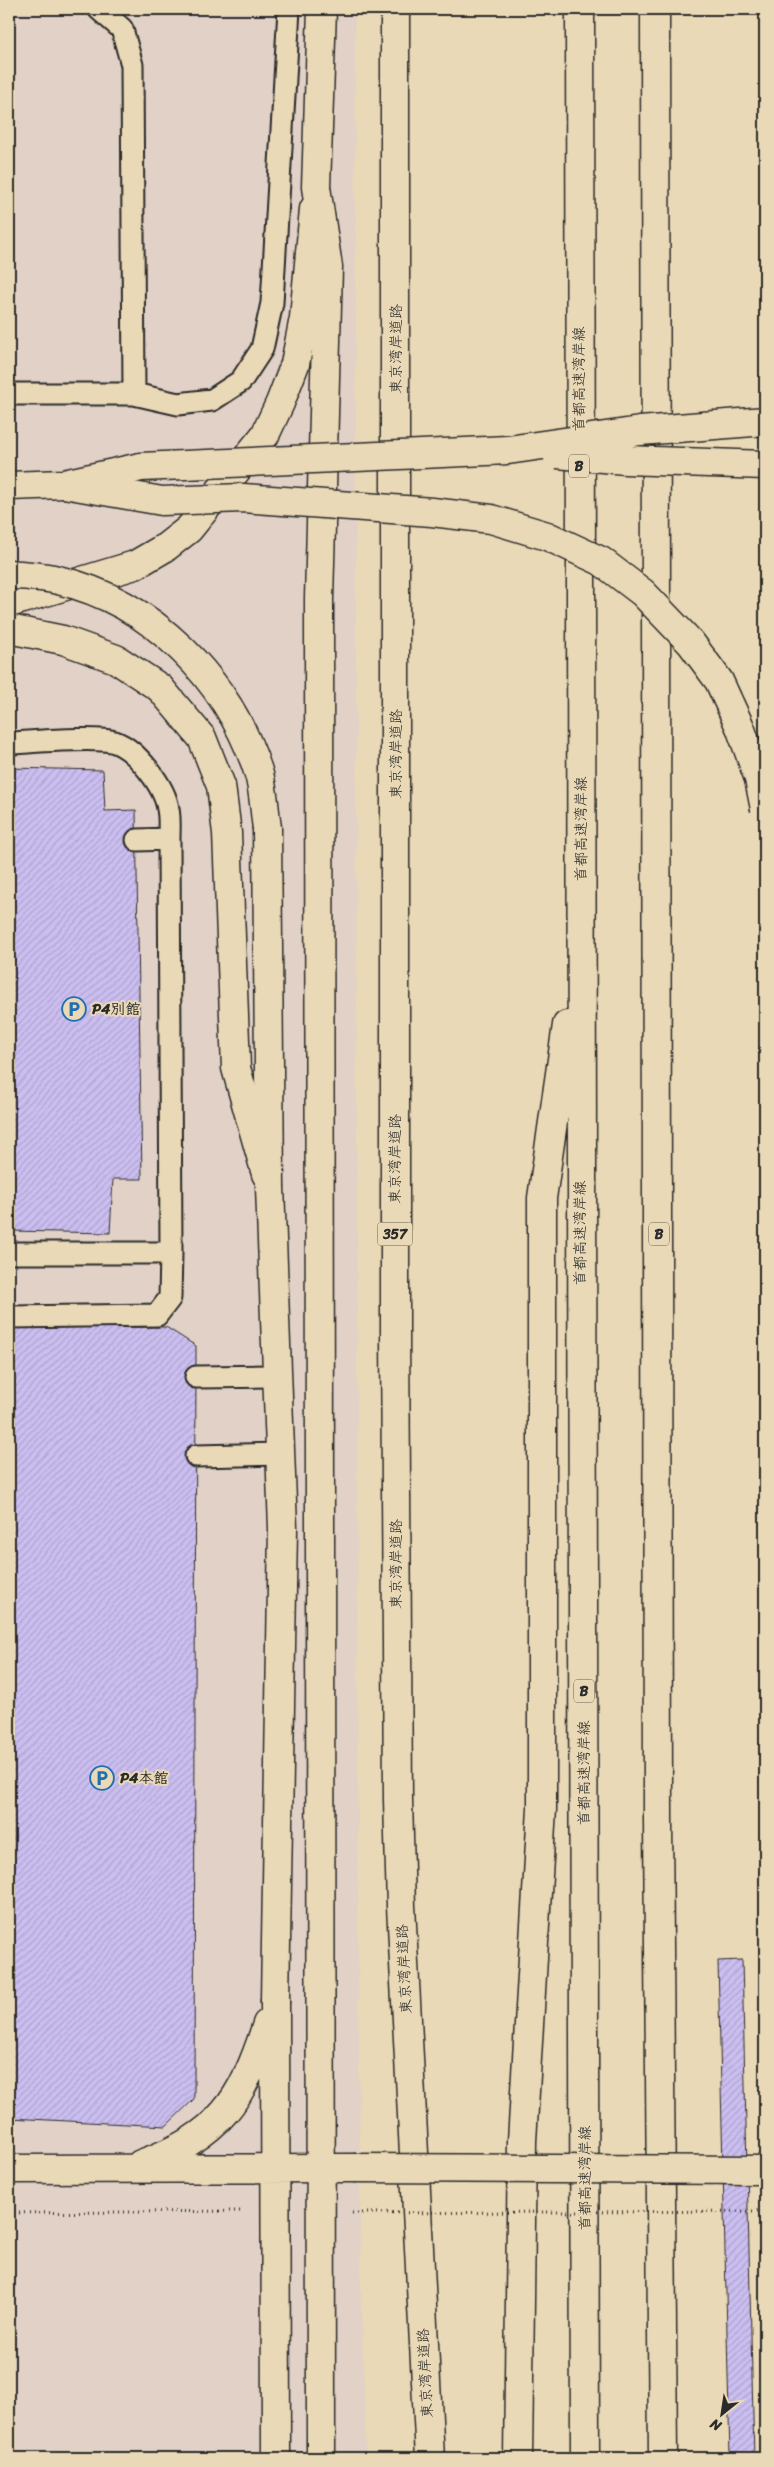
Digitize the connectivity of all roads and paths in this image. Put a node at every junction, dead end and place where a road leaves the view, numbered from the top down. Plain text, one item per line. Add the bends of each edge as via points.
1 (99, 9) edge
2 (289, 9) edge
3 (322, 9) edge
4 (395, 9) edge
5 (580, 9) edge
6 (655, 9) edge
7 (316, 187) junction
8 (9, 394) edge
9 (134, 394) junction
10 (765, 421) edge
11 (508, 450) junction
12 (765, 465) edge
13 (64, 484) junction
14 (9, 486) edge
15 (9, 574) edge
16 (9, 603) edge
17 (9, 629) edge
18 (9, 743) edge
19 (765, 809) edge
20 (169, 839) junction
21 (137, 840) dead end
22 (582, 923) junction
23 (270, 1188) junction
24 (9, 1253) edge
25 (171, 1253) junction
26 (9, 1317) edge
27 (278, 1376) junction
28 (196, 1377) dead end
29 (281, 1454) junction
30 (196, 1456) dead end
31 (275, 2001) junction
32 (276, 2168) junction
33 (319, 2168) junction
34 (9, 2169) edge
35 (125, 2170) junction
36 (765, 2170) edge
37 (246, 2210) dead end
38 (765, 2211) edge
39 (9, 2213) edge
40 (352, 2213) dead end
41 (276, 2458) edge
42 (321, 2458) edge
43 (430, 2458) edge
44 (518, 2458) edge
45 (585, 2458) edge
46 (663, 2458) edge

1 - 9 lane via 122,29 132,65
2 - 9 lane via 272,303 262,349 241,381 212,400 178,404
3 - 7 main road
4 - 43 main road, 東京湾岸道路 / 357 via 398,1800
5 - 22 main road, 首都高速湾岸線 / B
6 - 46 main road, B via 658,1820
7 - 16 main road via 304,318 295,364 265,436 189,529 166,547 134,565
7 - 33 main road via 328,267 320,599
8 - 9 lane
10 - 11 main road, bridge via 640,431
11 - 12 main road, bridge via 626,460
11 - 13 main road, bridge via 141,467
13 - 14 main road, bridge
13 - 19 main road, bridge via 162,500 243,498 491,519 547,536 601,561 644,593 691,643 719,682 760,779
15 - 23 main road, bridge via 58,580 99,594 142,616 182,648 216,686 240,725 259,773 267,828
17 - 23 main road via 63,640 116,659 160,688 202,738 221,786 227,833 236,1068
18 - 20 lane via 116,742 156,777 168,808
20 - 21 lane
20 - 25 lane
22 - 44 main road via 542,1198 542,1810 522,2141
22 - 45 main road, 首都高速湾岸線 / B via 580,1205 585,1806
23 - 27 main road
24 - 25 lane
25 - 26 lane via 170,1298 157,1315
27 - 28 lane
27 - 29 main road
29 - 30 lane
29 - 31 main road via 283,1528
31 - 32 main road
31 - 35 main road via 245,2084 222,2115 198,2138
32 - 33 main road
32 - 35 main road
32 - 41 main road
33 - 36 main road, bridge
33 - 42 main road
34 - 35 main road
37 - 39 path
38 - 40 path, bridge

